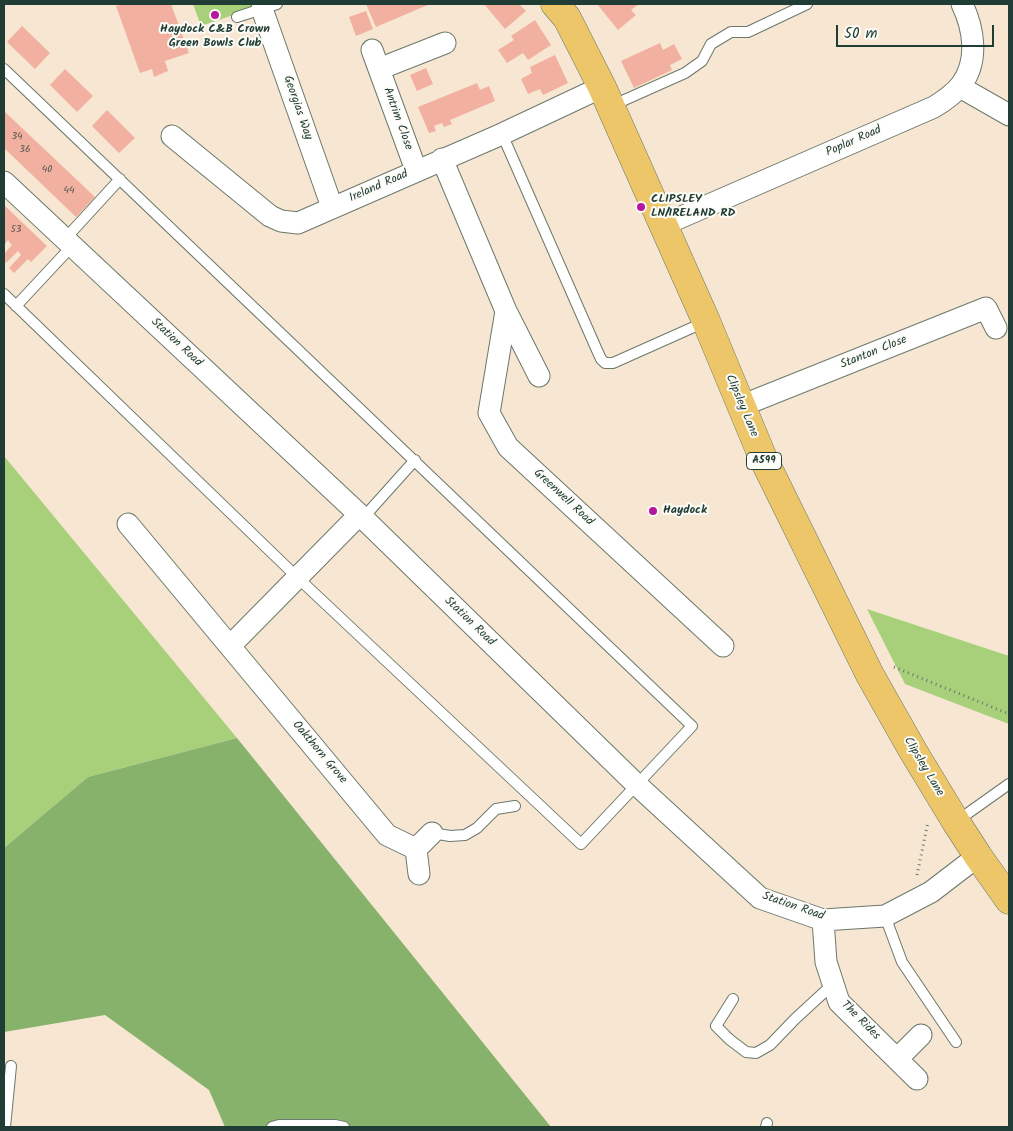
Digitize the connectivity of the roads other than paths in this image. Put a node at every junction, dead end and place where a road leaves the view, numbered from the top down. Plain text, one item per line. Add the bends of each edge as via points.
1 (555, 4) edge
2 (807, 4) edge
3 (962, 4) edge
4 (270, 6) edge
5 (237, 17) dead end
6 (445, 43) dead end
7 (4, 69) edge
8 (960, 87) junction
9 (606, 97) junction
10 (1009, 115) edge
11 (502, 134) junction
12 (172, 136) dead end
13 (442, 159) junction
14 (416, 170) junction
15 (120, 179) junction
16 (4, 182) edge
17 (332, 208) junction
18 (662, 225) junction
19 (68, 242) junction
20 (4, 294) edge
21 (16, 306) junction
22 (506, 311) junction
23 (706, 322) junction
24 (996, 328) dead end
25 (539, 376) dead end
26 (741, 406) junction
27 (415, 460) junction
28 (361, 516) junction
29 (128, 524) dead end
30 (298, 578) junction
31 (230, 646) junction
32 (723, 646) dead end
33 (1009, 784) edge
34 (637, 785) junction
35 (515, 806) dead end
36 (956, 822) junction
37 (432, 833) joint
38 (416, 849) junction
39 (978, 856) junction
40 (419, 874) dead end
41 (1009, 900) edge
42 (886, 916) junction
43 (823, 920) junction
44 (833, 984) junction
45 (733, 999) dead end
46 (921, 1035) dead end
47 (956, 1042) dead end
48 (897, 1059) junction
49 (10, 1066) dead end
50 (918, 1079) dead end
51 (5, 1127) edge
52 (272, 1127) edge
53 (344, 1127) edge

1 - 9 main road, Clipsley Lane / A599 via 567,18
2 - 9 lane via 748,32 731,32 711,44 702,61 685,73
3 - 8 street, Poplar Road via 971,27 973,44 968,75
4 - 5 lane
4 - 17 street, Georgias Way
6 - 14 street, Antrim Close via 376,60
7 - 15 lane
8 - 10 street
8 - 18 street, Poplar Road via 934,107
9 - 11 street, Ireland Road
9 - 18 main road, Clipsley Lane / A599
11 - 13 street, Ireland Road
11 - 23 lane via 605,363 613,363
12 - 17 street, Ireland Road via 270,216 281,221 298,223
13 - 14 street, Ireland Road
13 - 22 street
14 - 17 street, Ireland Road
15 - 19 lane
15 - 27 lane
16 - 19 street, Station Road
18 - 23 main road, Clipsley Lane / A599
19 - 21 lane
19 - 28 street, Station Road
20 - 21 lane
21 - 30 lane
22 - 25 street
22 - 32 street, Greenwell Road via 489,413 508,447
23 - 26 main road, Clipsley Lane / A599
24 - 26 street, Stanton Close via 986,308
26 - 36 main road, Clipsley Lane / A599 via 787,508 870,675
27 - 28 lane
27 - 34 lane via 692,726
28 - 30 street
28 - 34 street, Station Road
29 - 31 street, Oakthorn Grove
30 - 31 street
30 - 34 lane via 581,844
31 - 38 street, Oakthorn Grove via 387,836
33 - 36 lane
34 - 43 street, Station Road via 760,898
35 - 37 lane via 496,810 465,835
36 - 39 main road, Clipsley Lane / A599
37 - 38 street
38 - 40 street
39 - 41 main road, Clipsley Lane / A599
39 - 42 street, Station Road via 925,896
42 - 43 street, Station Road
42 - 47 lane via 902,962
43 - 44 street, The Rides via 826,962
44 - 45 lane via 770,1046 756,1053 746,1052 716,1026
44 - 48 street, The Rides via 839,1002
46 - 48 street
48 - 50 street, The Rides
49 - 51 lane
52 - 53 lane

